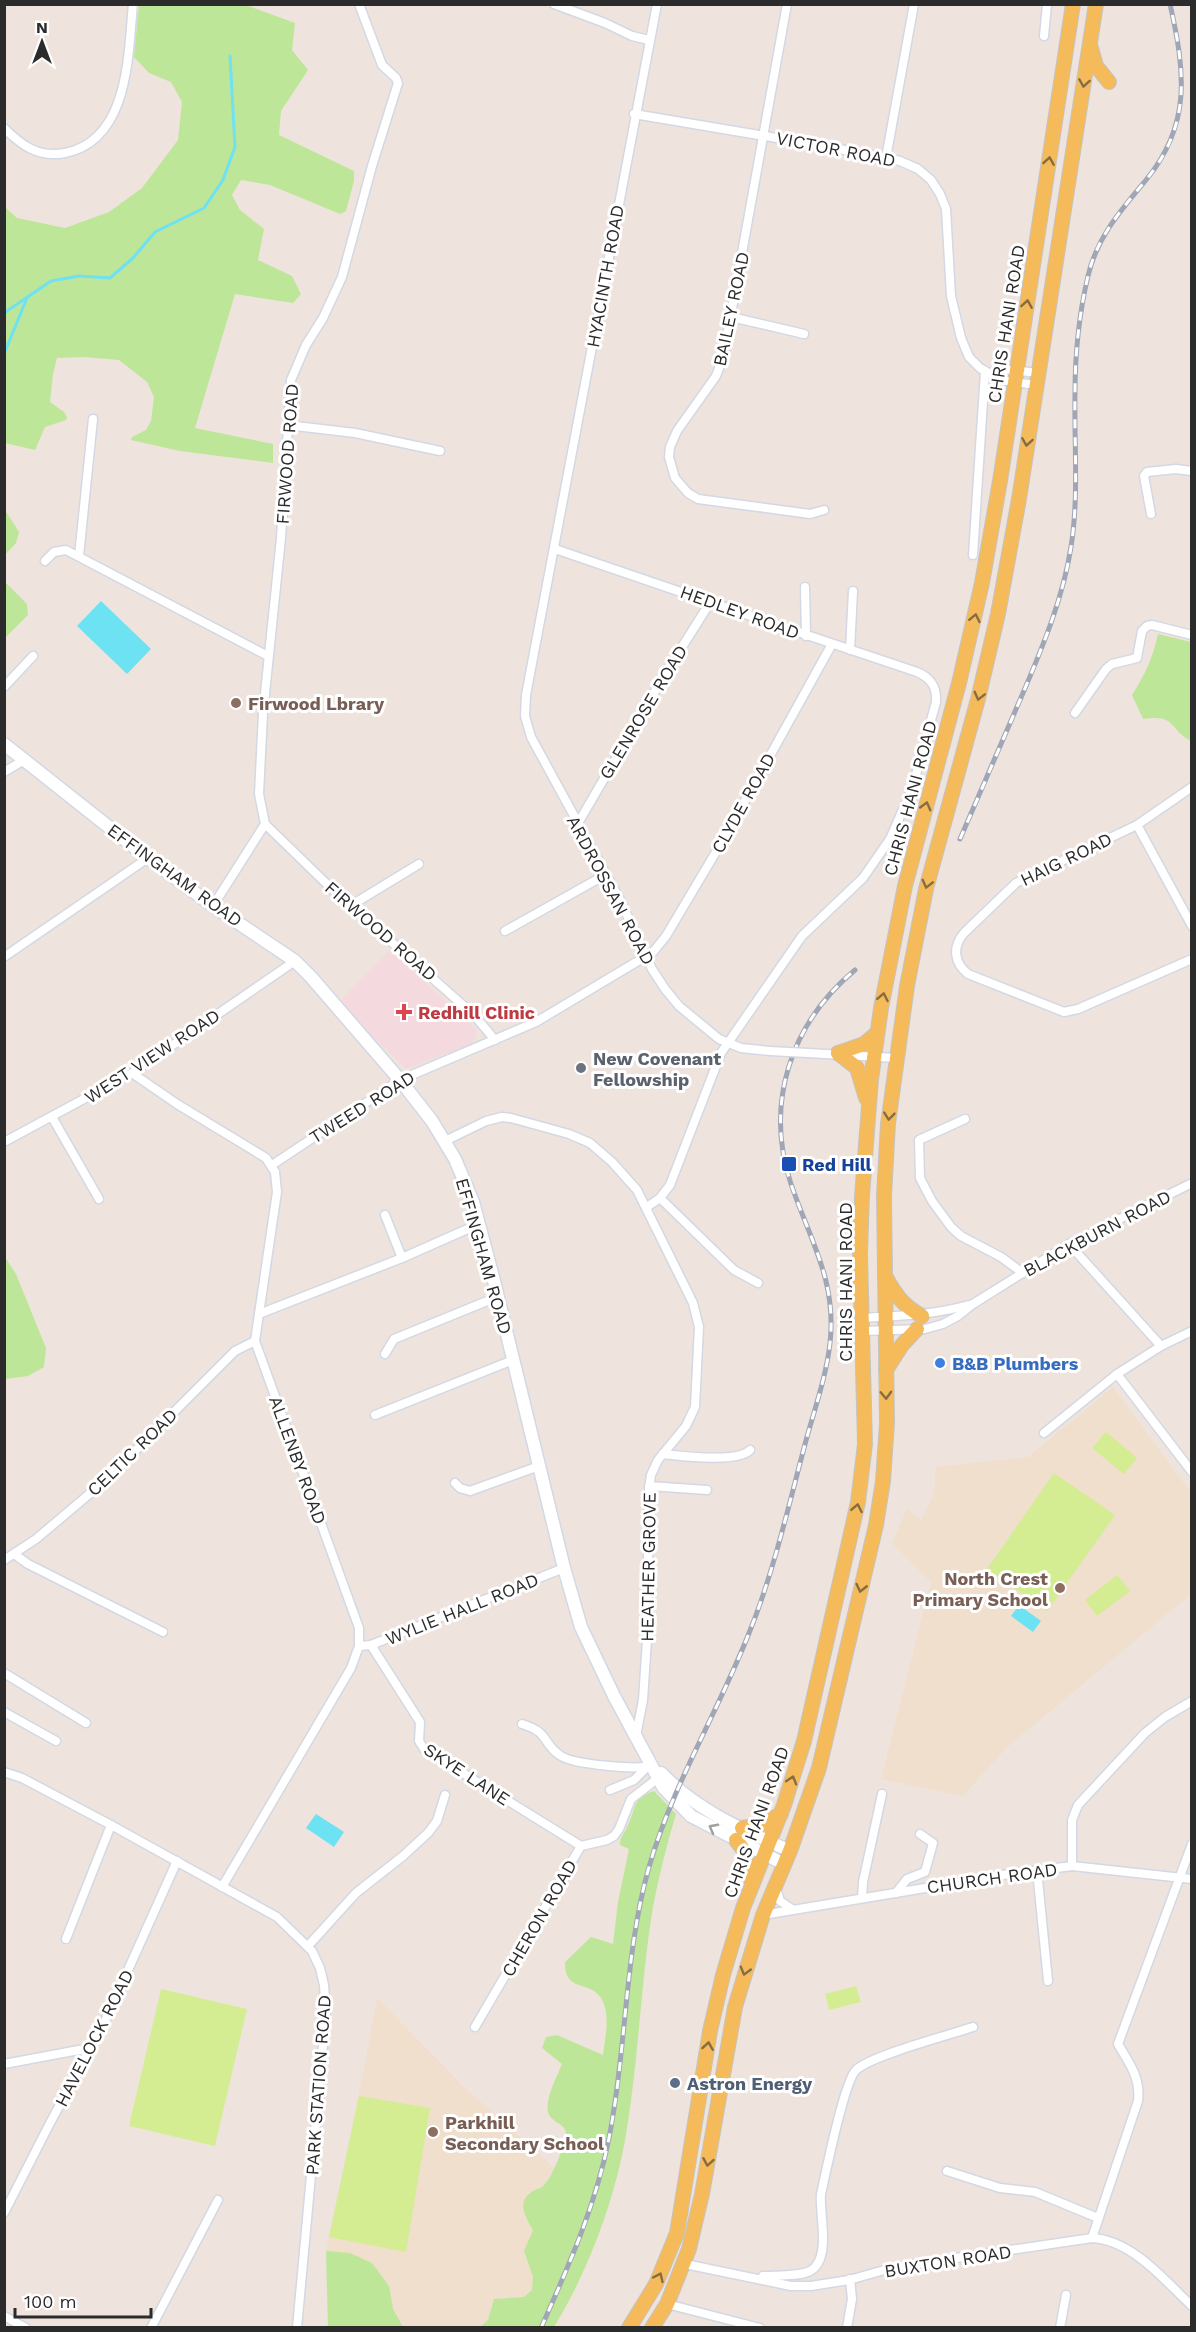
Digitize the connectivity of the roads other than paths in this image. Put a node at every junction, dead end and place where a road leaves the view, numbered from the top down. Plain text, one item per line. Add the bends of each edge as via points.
1 (133, 4) edge
2 (359, 4) edge
3 (554, 4) edge
4 (657, 4) edge
5 (787, 4) edge
6 (914, 4) edge
7 (1047, 4) edge
8 (1096, 4) edge
9 (1073, 5) edge
10 (1044, 36) dead end
11 (649, 40) junction
12 (1090, 46) junction
13 (1110, 82) dead end
14 (634, 114) junction
15 (4, 128) edge
16 (763, 135) junction
17 (886, 158) junction
18 (731, 317) junction
19 (804, 334) dead end
20 (987, 372) junction
21 (1016, 376) junction
22 (1037, 379) junction
23 (93, 419) dead end
24 (287, 425) junction
25 (440, 451) dead end
26 (1191, 471) edge
27 (824, 510) dead end
28 (1151, 514) dead end
29 (555, 549) junction
30 (973, 555) dead end
31 (80, 556) junction
32 (45, 561) dead end
33 (805, 587) dead end
34 (853, 591) dead end
35 (711, 601) junction
36 (1191, 635) edge
37 (806, 636) junction
38 (832, 644) junction
39 (850, 650) junction
40 (33, 656) dead end
41 (268, 656) junction
42 (4, 687) edge
43 (1076, 713) dead end
44 (4, 744) edge
45 (24, 760) junction
46 (4, 772) edge
47 (1191, 787) edge
48 (265, 824) junction
49 (577, 825) junction
50 (1137, 825) junction
51 (148, 858) junction
52 (419, 864) dead end
53 (605, 874) junction
54 (213, 906) junction
55 (350, 906) junction
56 (1191, 926) edge
57 (505, 931) dead end
58 (4, 957) edge
59 (647, 957) junction
60 (1191, 959) edge
61 (295, 961) junction
62 (877, 1033) junction
63 (495, 1040) junction
64 (727, 1043) junction
65 (838, 1053) junction
66 (874, 1056) junction
67 (896, 1058) junction
68 (132, 1073) junction
69 (400, 1080) junction
70 (868, 1109) junction
71 (52, 1117) junction
72 (965, 1119) dead end
73 (445, 1141) junction
74 (4, 1142) edge
75 (272, 1165) junction
76 (1191, 1183) edge
77 (660, 1198) junction
78 (99, 1199) dead end
79 (647, 1207) junction
80 (385, 1215) dead end
81 (472, 1227) dead end
82 (1069, 1244) junction
83 (402, 1258) junction
84 (1023, 1273) junction
85 (884, 1274) junction
86 (758, 1283) dead end
87 (497, 1297) junction
88 (973, 1304) junction
89 (259, 1314) junction
90 (920, 1322) junction
91 (862, 1324) junction
92 (885, 1324) junction
93 (1191, 1331) edge
94 (255, 1341) junction
95 (1161, 1346) junction
96 (385, 1354) dead end
97 (513, 1359) junction
98 (885, 1371) junction
99 (1117, 1374) junction
100 (375, 1414) dead end
101 (1044, 1433) dead end
102 (750, 1450) dead end
103 (663, 1454) junction
104 (539, 1466) junction
105 (1191, 1472) edge
106 (455, 1482) dead end
107 (649, 1486) junction
108 (707, 1490) dead end
109 (14, 1554) junction
110 (4, 1560) edge
111 (564, 1568) junction
112 (163, 1632) dead end
113 (371, 1645) junction
114 (359, 1646) junction
115 (4, 1673) edge
116 (1191, 1701) edge
117 (4, 1712) edge
118 (87, 1723) dead end
119 (522, 1724) dead end
120 (636, 1736) junction
121 (56, 1742) dead end
122 (650, 1766) junction
123 (4, 1773) edge
124 (660, 1777) junction
125 (610, 1790) dead end
126 (882, 1794) dead end
127 (445, 1795) dead end
128 (781, 1814) junction
129 (111, 1825) junction
130 (739, 1834) junction
131 (920, 1834) dead end
132 (1191, 1844) edge
133 (581, 1846) junction
134 (768, 1848) junction
135 (787, 1857) junction
136 (177, 1861) junction
137 (1072, 1866) junction
138 (1037, 1870) junction
139 (1178, 1878) junction
140 (1191, 1879) edge
141 (776, 1883) junction
142 (752, 1886) junction
143 (222, 1887) junction
144 (896, 1893) junction
145 (862, 1898) junction
146 (793, 1909) junction
147 (763, 1915) junction
148 (66, 1939) dead end
149 (308, 1946) junction
150 (1048, 1981) dead end
151 (475, 2027) dead end
152 (973, 2027) dead end
153 (90, 2051) junction
154 (4, 2064) edge
155 (947, 2171) dead end
156 (218, 2200) dead end
157 (4, 2213) edge
158 (1098, 2218) junction
159 (1092, 2238) junction
160 (685, 2264) junction
161 (753, 2276) junction
162 (850, 2279) junction
163 (1066, 2295) dead end
164 (667, 2304) junction
165 (1191, 2306) edge
166 (4, 2316) edge
167 (26, 2328) edge
168 (151, 2328) edge
169 (297, 2328) edge
170 (629, 2328) edge
171 (652, 2328) edge
172 (760, 2328) edge
173 (847, 2328) edge
174 (1060, 2328) edge

1 - 15 street via 122,93 109,124 94,140 74,151 45,154 30,150
2 - 24 street, FIRWOOD ROAD via 382,65 397,79 397,90 342,278 291,380
3 - 11 street
4 - 11 street, HYACINTH ROAD
5 - 16 street, BAILEY ROAD
6 - 17 street
7 - 10 street
8 - 12 main road
21 -> 9 main road, CHRIS HANI ROAD
11 - 14 street, HYACINTH ROAD
12 - 13 main road via 1096,66
12 -> 22 main road
14 - 16 street, VICTOR ROAD
14 - 29 street, HYACINTH ROAD
16 - 17 street, VICTOR ROAD
16 - 18 street, BAILEY ROAD
17 - 20 street, VICTOR ROAD via 900,160 918,170 932,180 940,194 947,217 951,296 957,323 969,357
18 - 19 street
18 - 27 street, BAILEY ROAD via 716,376 671,440 669,457 675,478 688,493 712,502 810,514
20 - 21 street, VICTOR ROAD via 1000,380
20 - 30 street
21 - 22 street, VICTOR ROAD
62 -> 21 main road, CHRIS HANI ROAD via 905,886 980,592
22 -> 67 main road via 998,614 926,889
23 - 31 street
24 - 25 street
24 - 41 street, FIRWOOD ROAD via 281,538
26 - 28 street via 1147,472 1144,482
29 - 35 street, HEDLEY ROAD
29 - 49 street, ARDROSSAN ROAD via 525,716 531,737
31 - 32 street via 58,550
31 - 41 street
33 - 37 street
34 - 39 street
35 - 37 street, HEDLEY ROAD
35 - 49 street, GLENROSE ROAD
36 - 43 street via 1152,625 1144,628 1137,658 1106,669
37 - 38 street, HEDLEY ROAD
38 - 39 street, HEDLEY ROAD
38 - 59 street, CLYDE ROAD via 680,914 661,944
39 - 64 street, HEDLEY ROAD via 924,675 935,687 936,702 912,789 890,839 863,878 802,936
40 - 42 street
41 - 48 street, FIRWOOD ROAD via 259,775
44 - 45 street, EFFINGHAM ROAD
45 - 46 street
45 - 51 street, EFFINGHAM ROAD
47 - 50 street, HAIG ROAD
48 - 54 street
48 - 55 street, FIRWOOD ROAD
49 - 53 street, ARDROSSAN ROAD
50 - 56 street
50 - 60 street, HAIG ROAD via 1016,883 964,933 958,942 958,963 973,977 1070,1012
51 - 54 street, EFFINGHAM ROAD
51 - 58 street
52 - 55 street
53 - 57 street
53 - 59 street, ARDROSSAN ROAD
54 - 61 street, EFFINGHAM ROAD
55 - 63 street, FIRWOOD ROAD via 438,981
59 - 63 street, TWEED ROAD via 544,1017
59 - 64 street, ARDROSSAN ROAD via 680,1006 710,1034
61 - 68 street, WEST VIEW ROAD
61 - 69 street, EFFINGHAM ROAD
62 - 65 main road via 864,1044
62 - 66 main road, CHRIS HANI ROAD
63 - 69 street, TWEED ROAD
64 - 65 street, ARDROSSAN ROAD, bridge via 770,1051
64 - 77 street via 670,1185
65 - 66 street, ARDROSSAN ROAD
65 - 70 main road via 857,1068
66 - 67 street, ARDROSSAN ROAD
66 - 70 main road, CHRIS HANI ROAD
67 -> 85 main road via 888,1124
68 - 71 street, WEST VIEW ROAD
68 - 75 street via 258,1152
69 - 73 street, EFFINGHAM ROAD
69 - 75 street, TWEED ROAD
70 - 91 main road, CHRIS HANI ROAD via 860,1254
71 - 74 street, WEST VIEW ROAD
71 - 78 street
72 - 84 street via 922,1138 918,1144 921,1178 951,1227
73 - 79 street, HEATHER GROVE via 486,1120 502,1117 569,1134 597,1147 630,1179
73 - 87 street, EFFINGHAM ROAD via 472,1202
75 - 89 street, ALLENBY ROAD via 277,1192
76 - 82 street, BLACKBURN ROAD
77 - 79 street
77 - 86 street via 734,1270
79 - 103 street, HEATHER GROVE via 693,1303 699,1328 695,1407 686,1426
80 - 83 street
81 - 83 street
82 - 84 street, BLACKBURN ROAD
82 - 95 street
83 - 89 street
84 - 88 street, BLACKBURN ROAD
85 - 90 main road via 897,1298
85 - 92 main road
87 - 96 street via 394,1340
87 - 97 street, EFFINGHAM ROAD
88 - 90 street, BLACKBURN ROAD
88 - 90 street, BLACKBURN ROAD via 943,1324
89 - 94 street, ALLENBY ROAD
90 - 92 street, BLACKBURN ROAD
90 - 92 street, BLACKBURN ROAD
90 - 98 main road
91 - 92 street, BLACKBURN ROAD
91 - 92 street, BLACKBURN ROAD
128 -> 91 main road, CHRIS HANI ROAD via 804,1741 858,1502 865,1444
92 - 98 main road
93 - 95 street
94 - 109 street, CELTIC ROAD via 235,1351 106,1480
94 - 114 street, ALLENBY ROAD via 355,1612
95 - 99 street
97 - 100 street
97 - 104 street, EFFINGHAM ROAD
98 -> 135 main road via 887,1431 876,1525 819,1768
99 - 101 street
99 - 105 street
102 - 103 street via 732,1457
103 - 107 street, HEATHER GROVE
104 - 106 street via 470,1491
104 - 111 street, EFFINGHAM ROAD
107 - 108 street
107 - 120 street, HEATHER GROVE via 644,1700
109 - 110 street, CELTIC ROAD
109 - 112 street
111 - 113 street, WYLIE HALL ROAD
111 - 120 street, EFFINGHAM ROAD via 581,1627
113 - 114 street, WYLIE HALL ROAD
113 - 133 street, SKYE LANE via 420,1722 419,1741 424,1749
114 - 143 street, ALLENBY ROAD via 351,1668
115 - 118 street
116 - 137 street via 1145,1733 1078,1805 1072,1820
117 - 121 street
119 - 122 street via 540,1732 556,1752 568,1759
120 - 122 street, EFFINGHAM ROAD
122 - 124 street, EFFINGHAM ROAD
122 - 125 street via 634,1780
123 - 129 street, PARK STATION ROAD
124 - 130 street, EFFINGHAM ROAD via 668,1794 691,1816
124 - 133 street, CHERON ROAD via 631,1798 614,1836
126 - 145 street
127 - 149 street via 437,1821 428,1833 356,1893
128 - 130 main road
128 - 134 main road, CHRIS HANI ROAD
129 - 136 street, PARK STATION ROAD
129 - 148 street
130 - 134 street, EFFINGHAM ROAD
130 - 142 main road
131 - 144 street via 933,1843 927,1869 905,1881
132 - 139 street
133 - 151 street, CHERON ROAD
134 - 135 street, EFFINGHAM ROAD
134 - 142 main road, CHRIS HANI ROAD
135 - 141 main road
136 - 143 street, PARK STATION ROAD
136 - 153 street, HAVELOCK ROAD
137 - 138 street, CHURCH ROAD
137 - 139 street, CHURCH ROAD
138 - 144 street, CHURCH ROAD
138 - 150 street
139 - 140 street, CHURCH ROAD
139 - 158 street via 1118,2044 1135,2072 1138,2101
141 - 146 street via 780,1901
141 - 147 main road
170 -> 142 main road, CHRIS HANI ROAD via 656,2284 676,2233 710,2031 723,1975
143 - 149 street, PARK STATION ROAD via 277,1917
144 - 145 street, CHURCH ROAD
145 - 146 street, CHURCH ROAD
146 - 147 street, CHURCH ROAD
147 -> 160 main road via 735,2007 702,2194
149 - 169 street, PARK STATION ROAD via 320,1968 326,2012
152 - 161 street via 869,2061 854,2072 821,2194 821,2257 816,2266 805,2272
153 - 154 street via 79,2049
153 - 157 street, HAVELOCK ROAD
155 - 158 street via 1000,2188 1035,2192
156 - 168 street
158 - 159 street
159 - 162 street, BUXTON ROAD via 896,2267
159 - 165 street, BUXTON ROAD via 1131,2252
160 - 161 street, BUXTON ROAD
160 - 164 main road
161 - 162 street, BUXTON ROAD via 791,2286
162 - 173 street via 852,2299
163 - 174 street
164 - 171 main road
164 - 172 street
166 - 167 street

